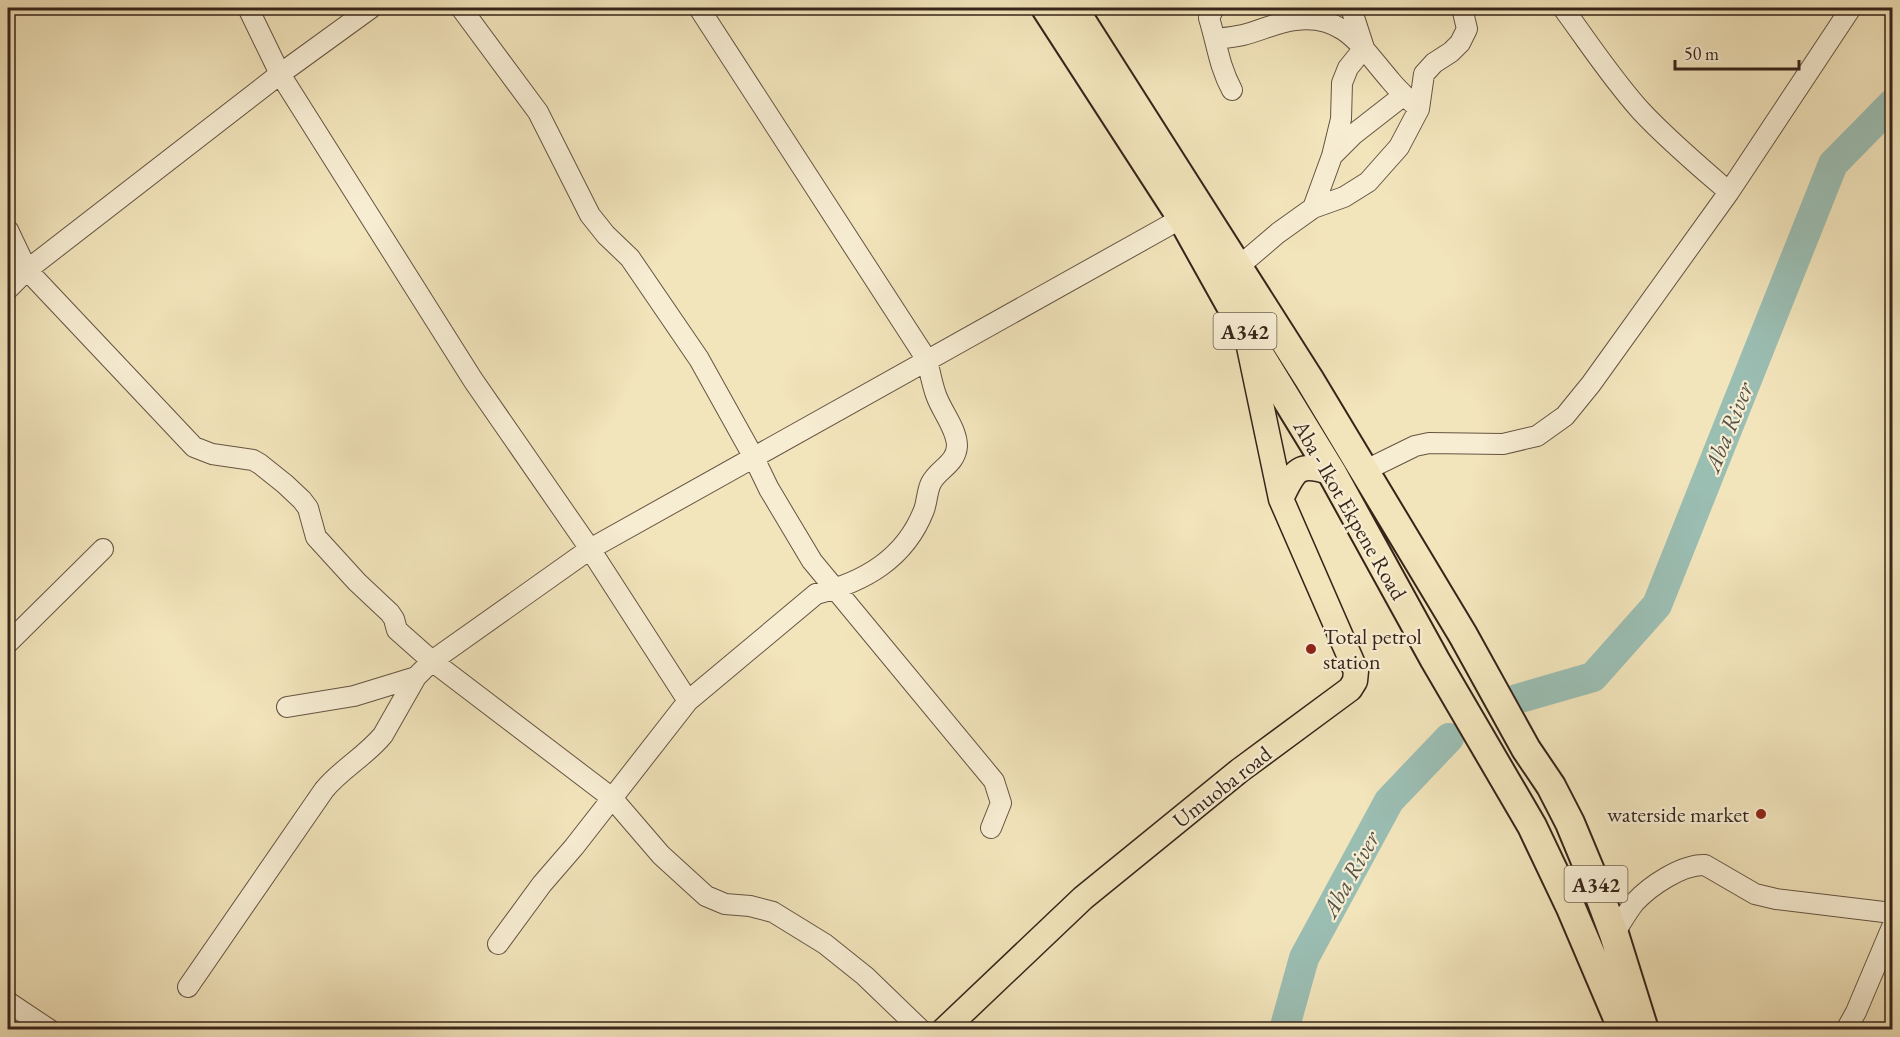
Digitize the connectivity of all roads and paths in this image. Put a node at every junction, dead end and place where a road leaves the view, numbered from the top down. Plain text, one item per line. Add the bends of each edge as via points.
1 (248, 8) edge
2 (371, 8) edge
3 (461, 8) edge
4 (699, 8) edge
5 (1046, 8) edge
6 (1073, 8) edge
7 (1214, 8) edge
8 (1351, 8) edge
9 (1462, 8) edge
10 (1563, 8) edge
11 (1851, 8) edge
12 (1217, 48) junction
13 (1364, 48) junction
14 (280, 74) junction
15 (1232, 90) dead end
16 (1404, 95) junction
17 (1419, 109) junction
18 (1332, 156) junction
19 (1729, 192) junction
20 (1313, 208) junction
21 (1182, 218) junction
22 (8, 230) edge
23 (1237, 268) junction
24 (27, 270) junction
25 (8, 289) edge
26 (1245, 331) junction
27 (927, 360) junction
28 (753, 456) junction
29 (1364, 471) junction
30 (1332, 473) junction
31 (1281, 499) junction
32 (103, 549) dead end
33 (590, 549) junction
34 (835, 589) junction
35 (8, 644) edge
36 (432, 661) junction
37 (416, 677) junction
38 (688, 701) junction
39 (287, 707) dead end
40 (612, 798) junction
41 (991, 828) dead end
42 (1893, 913) edge
43 (1893, 927) edge
44 (1614, 933) junction
45 (498, 944) dead end
46 (188, 987) dead end
47 (8, 1002) edge
48 (50, 1029) edge
49 (921, 1029) edge
50 (944, 1029) edge
51 (1623, 1029) edge
52 (1644, 1029) edge
53 (1846, 1029) edge

1 - 14 street
2 - 14 street
3 - 28 street via 538,112 590,215 630,258 699,359
4 - 27 street
5 - 21 highway, Aba - Ikot Ekpene Road / A342
6 - 23 highway, Aba - Ikot Ekpene Road / A342
7 - 12 street via 1209,18
8 - 13 street
9 - 17 street via 1467,29 1460,43 1424,74
10 - 19 street via 1640,110
11 - 19 street
12 - 13 street via 1242,35 1312,18 1331,22
12 - 15 street
13 - 16 street
13 - 18 street via 1342,83 1341,119
14 - 24 street
14 - 33 street via 473,380
16 - 17 street
16 - 18 street
17 - 20 street via 1399,147 1368,182 1344,197
18 - 20 street
19 - 29 street via 1565,416 1537,436 1503,444 1429,443
20 - 23 street
21 - 26 highway, Aba - Ikot Ekpene Road / A342
21 - 27 street
22 - 24 street
23 - 29 highway, Aba - Ikot Ekpene Road / A342
24 - 25 street
24 - 36 street via 194,447 253,460 294,492 308,508 316,537 390,614 397,630
26 - 30 highway, Aba - Ikot Ekpene Road / A342
26 - 31 main road, Umuoba road
27 - 28 street
27 - 34 street via 957,449 952,461 931,483 924,510 894,558 878,570
28 - 33 street
28 - 34 street via 812,561
29 - 44 highway, Aba - Ikot Ekpene Road / A342 via 1551,786
30 - 31 main road via 1306,467 1297,470
30 - 51 highway, Aba - Ikot Ekpene Road / A342 via 1532,826
31 - 50 main road, Umuoba road via 1356,671 1355,681 1083,898
32 - 35 street
33 - 36 street
33 - 38 street
34 - 38 street via 816,594
34 - 41 street via 994,781 1001,803
36 - 37 street
36 - 40 street
37 - 39 street via 354,696
37 - 46 street via 383,735 324,790
38 - 40 street
40 - 45 street
40 - 49 street via 661,855 706,896 725,904 773,912 865,976
42 - 44 street via 1755,894 1705,865 1695,865 1643,894
43 - 53 street
44 - 52 highway, Aba - Ikot Ekpene Road / A342
47 - 48 street

